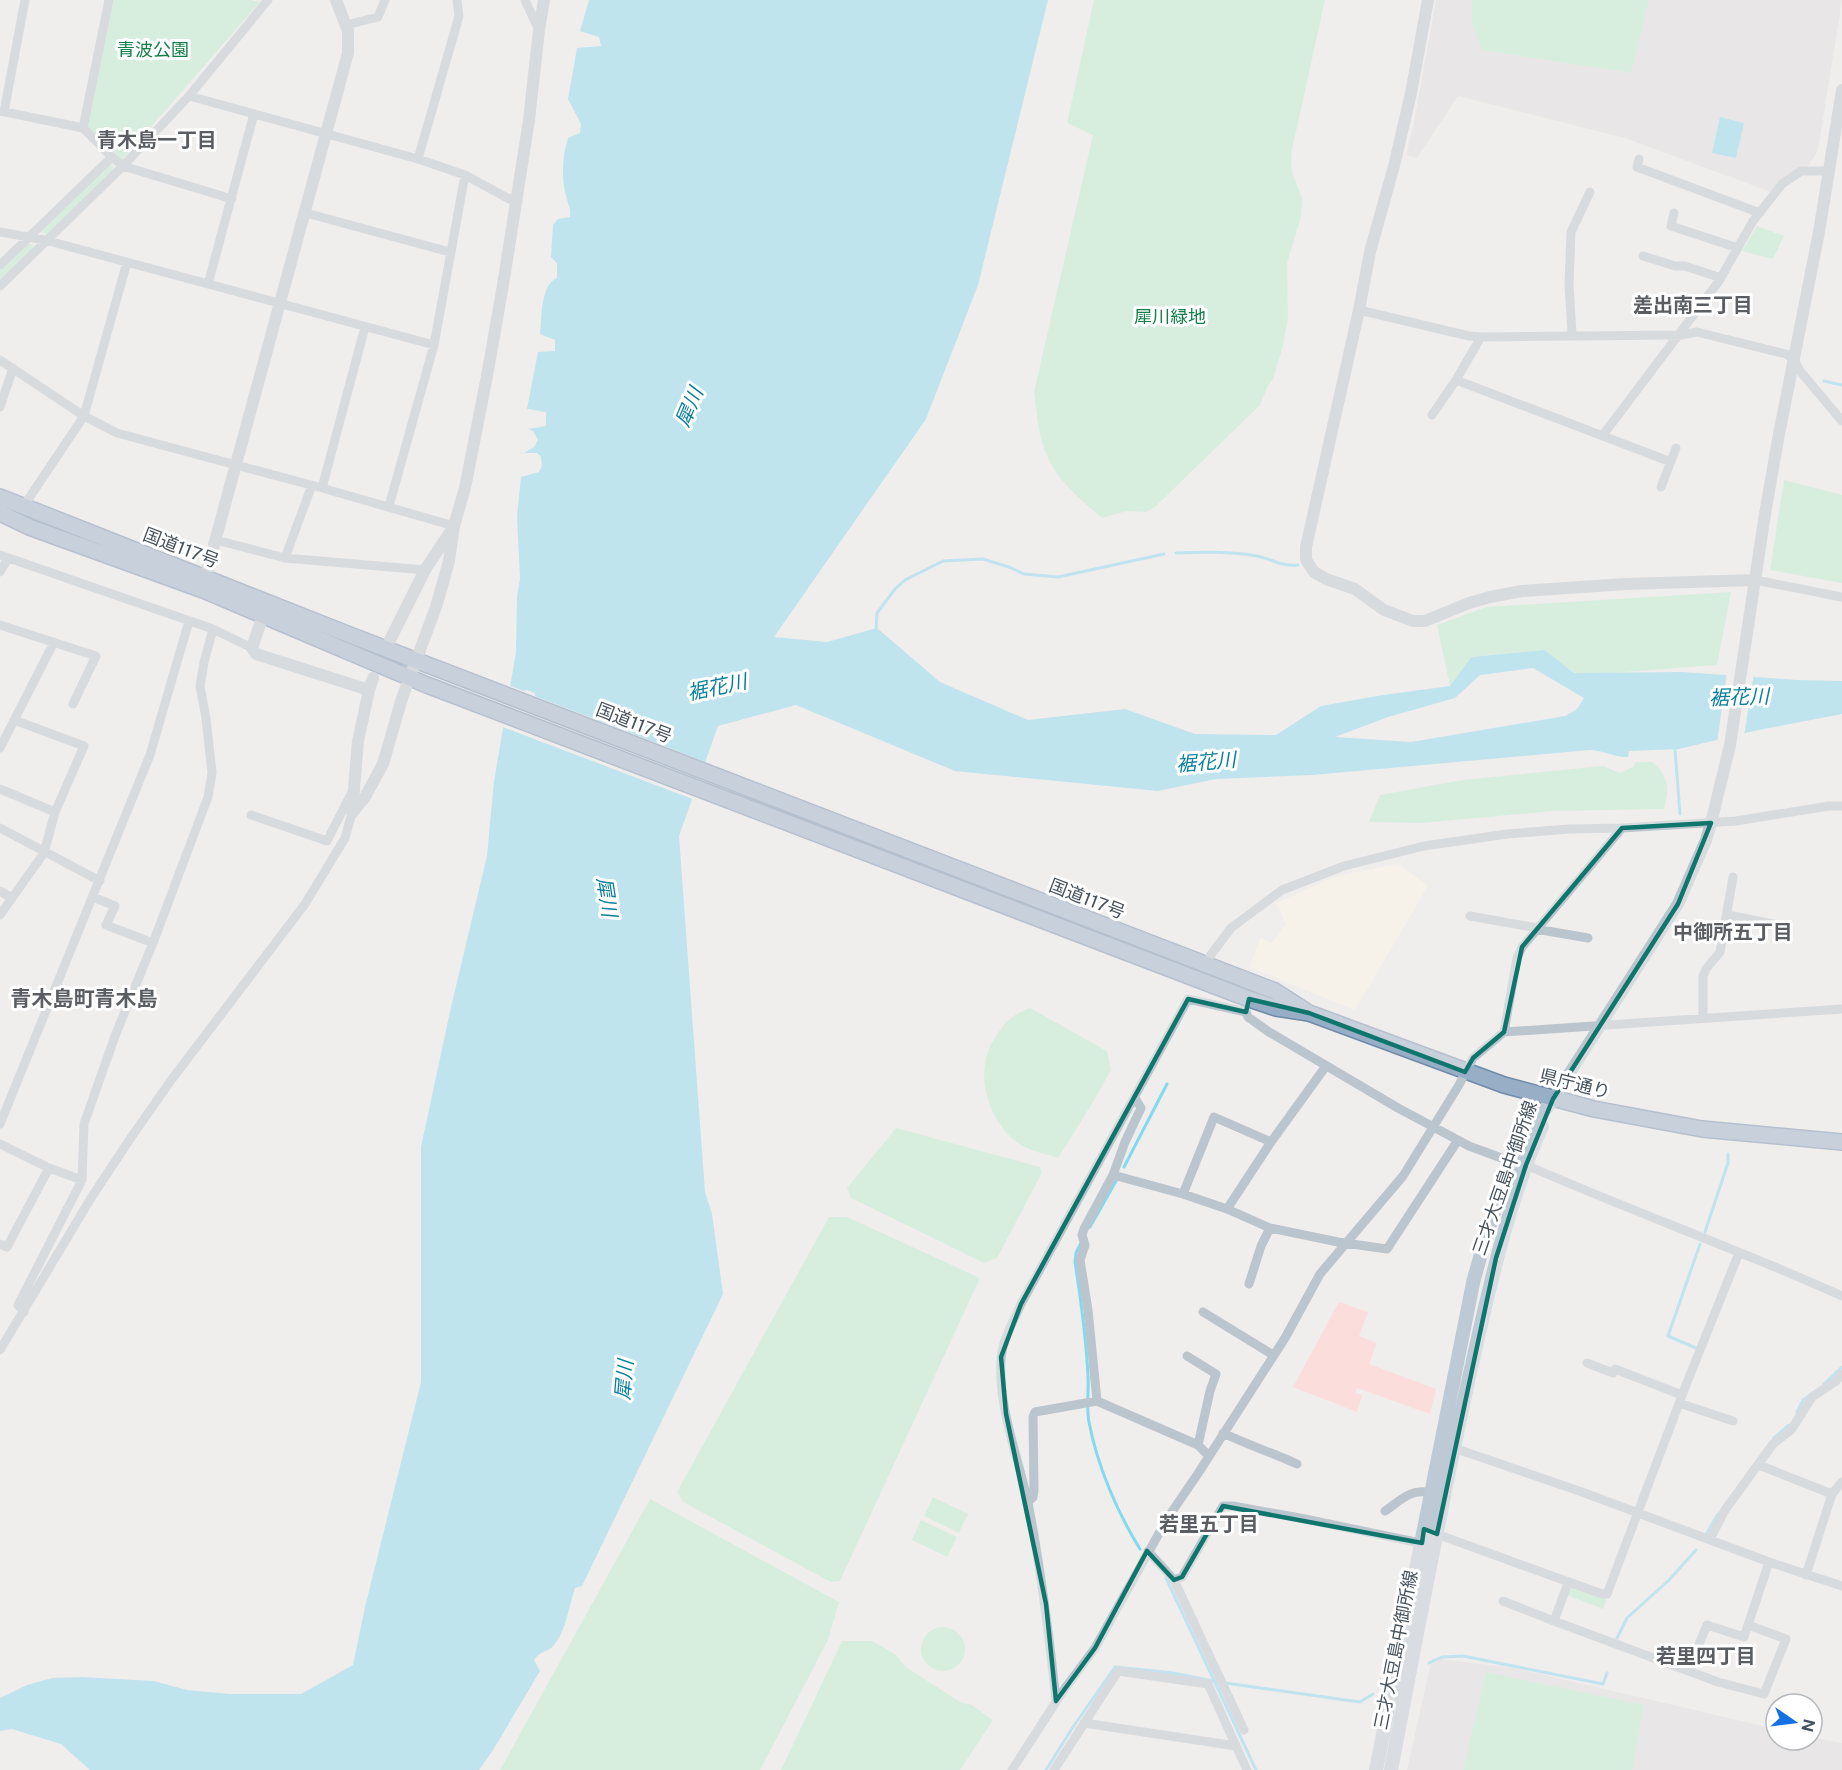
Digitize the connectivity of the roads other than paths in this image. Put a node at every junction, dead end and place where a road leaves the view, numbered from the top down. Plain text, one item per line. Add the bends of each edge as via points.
1 (25, 0) edge
2 (109, 0) edge
3 (268, 0) edge
4 (336, 0) edge
5 (385, 0) edge
6 (457, 0) edge
7 (525, 0) edge
8 (544, 0) edge
9 (1428, 0) edge
10 (346, 25) junction
11 (539, 30) junction
12 (1842, 90) edge
13 (189, 96) junction
14 (2, 111) edge
15 (254, 114) junction
16 (82, 128) junction
17 (327, 134) junction
18 (112, 157) junction
19 (418, 159) junction
20 (123, 166) junction
21 (1637, 167) dead end
22 (1830, 171) junction
23 (465, 175) junction
24 (1590, 192) dead end
25 (232, 200) junction
26 (515, 202) junction
27 (306, 213) junction
28 (1674, 213) dead end
29 (1760, 213) junction
30 (0, 232) edge
31 (29, 237) junction
32 (45, 240) junction
33 (1738, 248) junction
34 (450, 252) junction
35 (1643, 256) dead end
36 (127, 262) junction
37 (0, 265) edge
38 (1721, 278) junction
39 (208, 284) junction
40 (0, 286) edge
41 (280, 304) junction
42 (1359, 310) junction
43 (365, 327) junction
44 (1572, 334) junction
45 (1681, 335) junction
46 (1481, 337) junction
47 (434, 345) junction
48 (0, 360) edge
49 (1794, 360) junction
50 (13, 368) junction
51 (1456, 380) junction
52 (0, 406) edge
53 (1432, 415) dead end
54 (84, 416) junction
55 (1842, 421) edge
56 (1603, 435) junction
57 (1676, 448) dead end
58 (1671, 462) junction
59 (237, 465) junction
60 (317, 486) junction
61 (1661, 488) dead end
62 (0, 497) edge
63 (388, 506) junction
64 (23, 507) junction
65 (0, 513) edge
66 (454, 526) junction
67 (216, 540) junction
68 (4, 556) edge
69 (285, 558) junction
70 (425, 570) junction
71 (0, 572) edge
72 (205, 578) junction
73 (1755, 586) junction
74 (1842, 597) edge
75 (263, 615) junction
76 (189, 621) junction
77 (0, 625) edge
78 (213, 629) junction
79 (390, 640) dead end
80 (54, 642) junction
81 (252, 648) junction
82 (417, 660) junction
83 (410, 678) junction
84 (73, 704) dead end
85 (14, 720) junction
86 (0, 748) edge
87 (355, 788) junction
88 (0, 789) edge
89 (1842, 806) edge
90 (55, 812) junction
91 (352, 813) junction
92 (251, 814) dead end
93 (1713, 817) junction
94 (0, 828) edge
95 (1622, 828) junction
96 (44, 853) junction
97 (1733, 877) dead end
98 (100, 881) junction
99 (0, 891) edge
100 (93, 897) junction
101 (12, 898) junction
102 (0, 915) edge
103 (1728, 915) junction
104 (1470, 916) dead end
105 (1784, 926) dead end
106 (1537, 929) junction
107 (1588, 938) dead end
108 (153, 943) junction
109 (1204, 959) junction
110 (1255, 984) junction
111 (1247, 1006) junction
112 (1842, 1009) edge
113 (1309, 1013) junction
114 (1703, 1018) junction
115 (1600, 1026) junction
116 (1504, 1032) junction
117 (1326, 1066) junction
118 (1465, 1072) junction
119 (1135, 1098) junction
120 (1553, 1099) junction
121 (0, 1122) edge
122 (1433, 1126) junction
123 (1458, 1140) junction
124 (1271, 1142) junction
125 (1842, 1142) edge
126 (0, 1144) edge
127 (1520, 1164) junction
128 (49, 1168) junction
129 (1113, 1176) junction
130 (82, 1180) junction
131 (1183, 1194) junction
132 (1227, 1209) junction
133 (1270, 1228) junction
134 (1346, 1242) junction
135 (0, 1244) edge
136 (1739, 1253) junction
137 (1249, 1284) dead end
138 (1842, 1296) edge
139 (24, 1312) junction
140 (1203, 1312) dead end
141 (0, 1350) edge
142 (1273, 1354) junction
143 (1187, 1356) dead end
144 (1587, 1363) dead end
145 (1842, 1374) edge
146 (1680, 1399) junction
147 (1091, 1402) junction
148 (1733, 1421) dead end
149 (1223, 1433) junction
150 (1198, 1445) junction
151 (1447, 1446) junction
152 (1209, 1456) junction
153 (1297, 1464) dead end
154 (1759, 1465) junction
155 (1842, 1482) edge
156 (1430, 1493) junction
157 (1832, 1494) junction
158 (1028, 1503) junction
159 (1385, 1511) dead end
160 (1637, 1512) junction
161 (1429, 1538) junction
162 (1710, 1539) junction
163 (1148, 1551) junction
164 (1769, 1562) junction
165 (1806, 1575) junction
166 (1174, 1581) junction
167 (1568, 1583) junction
168 (1842, 1586) edge
169 (1503, 1601) dead end
170 (1554, 1621) junction
171 (1748, 1625) junction
172 (1688, 1670) junction
173 (1056, 1701) junction
174 (1084, 1723) junction
175 (1244, 1730) dead end
176 (1236, 1746) junction
177 (1012, 1770) edge
178 (1054, 1770) edge
179 (1247, 1770) edge
180 (1376, 1770) edge
181 (1391, 1770) edge

1 - 14 street
2 - 16 street
3 - 13 street
4 - 10 street
5 - 10 street via 378,16
6 - 19 street via 459,16
7 - 11 street
8 - 11 street
9 - 42 street via 1409,104
10 - 17 street via 348,53
11 - 26 street
12 - 22 street
13 - 15 street
13 - 20 street
14 - 16 street
15 - 17 street
15 - 25 street
16 - 18 street
17 - 19 street
17 - 27 street
18 - 20 street
18 - 31 street
19 - 23 street
20 - 25 street
20 - 32 street
21 - 29 street
22 - 29 street via 1801,171 1782,184
22 - 49 street
23 - 26 street
23 - 34 street
24 - 44 street via 1571,232
25 - 39 street
26 - 66 street via 487,376
27 - 34 street
27 - 41 street
28 - 33 street via 1671,225
29 - 33 street
30 - 31 street
31 - 32 street
31 - 37 street
32 - 36 street
32 - 40 street
33 - 38 street
34 - 47 street
35 - 38 street
36 - 39 street
36 - 54 street
38 - 45 street
39 - 41 street
41 - 43 street
41 - 59 street
42 - 46 street
42 - 73 street via 1306,547 1306,560 1314,572 1355,589 1384,610 1413,621 1432,619 1469,603 1522,591 1626,584
43 - 47 street
43 - 60 street
44 - 45 street
44 - 46 street
45 - 49 street via 1697,332 1786,354
45 - 56 street
46 - 51 street
47 - 63 street
48 - 50 street
49 - 55 street
49 - 73 street
50 - 52 street
50 - 54 street
51 - 53 street
51 - 56 street
54 - 59 street via 117,432
54 - 64 street
56 - 58 street
57 - 58 street
58 - 61 street
59 - 60 street
59 - 67 street
60 - 63 street
60 - 69 street
62 - 64 highway, 国道117号
63 - 66 street
64 - 72 highway, 国道117号
65 - 75 highway, 国道117号
66 - 70 street
66 - 82 street via 443,584
67 - 69 street
67 - 72 street
68 - 71 street
68 - 76 street
69 - 70 street
70 - 79 street
72 - 82 highway, 国道117号
73 - 74 street
73 - 93 street via 1730,745
75 - 81 street
75 - 83 highway, 国道117号
76 - 78 street
76 - 98 street via 150,755
77 - 80 street
78 - 81 street
78 - 108 street via 200,686 212,773 208,797
80 - 84 street via 96,656
80 - 85 street
81 - 87 street via 256,654 371,684 358,741
82 - 83 street
82 - 109 highway, 国道117号
83 - 91 street via 384,764
83 - 111 highway, 国道117号 via 1188,976
85 - 86 street
85 - 90 street via 84,746
87 - 91 street
87 - 92 street via 327,841
88 - 90 street
89 - 93 street
90 - 96 street
91 - 139 street via 345,838 305,904 132,1136 62,1244
93 - 95 street
93 - 115 street via 1678,904
94 - 96 street
95 - 106 street
95 - 109 street via 1460,840 1344,866 1282,890 1231,928
96 - 98 street
96 - 101 street
97 - 103 street
98 - 100 street
99 - 101 street
100 - 108 street via 115,906 106,925
100 - 121 street
101 - 102 street
103 - 105 street
103 - 114 street via 1720,952 1703,976
104 - 106 street
106 - 107 street
106 - 116 street via 1517,958
108 - 130 street via 84,1124
109 - 110 highway, 国道117号
110 - 111 street
110 - 113 highway, 県庁通り via 1275,991
111 - 113 highway, 県庁通り
111 - 117 street via 1248,1017
111 - 119 street via 1188,999
112 - 114 street
113 - 118 highway, 県庁通り
114 - 115 street
115 - 116 street
115 - 120 street
116 - 118 street via 1473,1058
117 - 122 street
117 - 124 street
118 - 120 highway, 県庁通り
118 - 122 street
119 - 129 street via 1141,1108
119 - 158 street via 1021,1304 1001,1357 1006,1414
120 - 125 highway, 県庁通り via 1701,1129
120 - 127 main road, 三才大豆島中御所線
122 - 123 street
122 - 134 street via 1392,1192
123 - 127 street
123 - 134 street via 1387,1249
124 - 131 street via 1214,1117
124 - 132 street
126 - 128 street
127 - 136 street
127 - 151 main road, 三才大豆島中御所線
128 - 130 street
128 - 135 street via 7,1247
129 - 131 street
129 - 147 street via 1084,1229 1080,1260 1088,1310
130 - 139 street via 18,1305
131 - 132 street
132 - 133 street
133 - 134 street
133 - 137 street
134 - 142 street via 1320,1274
136 - 138 street
136 - 146 street
139 - 141 street
140 - 142 street
142 - 149 street
143 - 150 street via 1216,1374
144 - 146 street via 1613,1373 1615,1369
145 - 154 street via 1812,1397 1791,1430 1773,1444
146 - 148 street
146 - 160 street
147 - 150 street
147 - 158 street via 1035,1412 1034,1490
149 - 152 street
149 - 153 street
150 - 152 street
151 - 156 main road, 三才大豆島中御所線
151 - 160 street
151 - 161 main road, 三才大豆島中御所線
152 - 163 street
154 - 157 street
154 - 162 street via 1725,1510
155 - 157 street
156 - 159 street via 1413,1492
156 - 161 main road, 三才大豆島中御所線
157 - 165 street
158 - 173 street via 1046,1604
160 - 162 street
160 - 167 street via 1607,1594
161 - 166 street via 1223,1506 1182,1577
161 - 167 street
161 - 180 main road, 三才大豆島中御所線
161 - 181 main road, 三才大豆島中御所線
162 - 164 street
163 - 166 street
163 - 173 street via 1095,1648
164 - 165 street
164 - 171 street
165 - 168 street
166 - 175 street
167 - 170 street
169 - 170 street
170 - 172 street
171 - 172 street via 1744,1637 1707,1625
171 - 172 street via 1786,1640 1764,1694
173 - 177 street
174 - 176 street
174 - 176 street via 1118,1671 1208,1684
174 - 178 street
176 - 179 street

